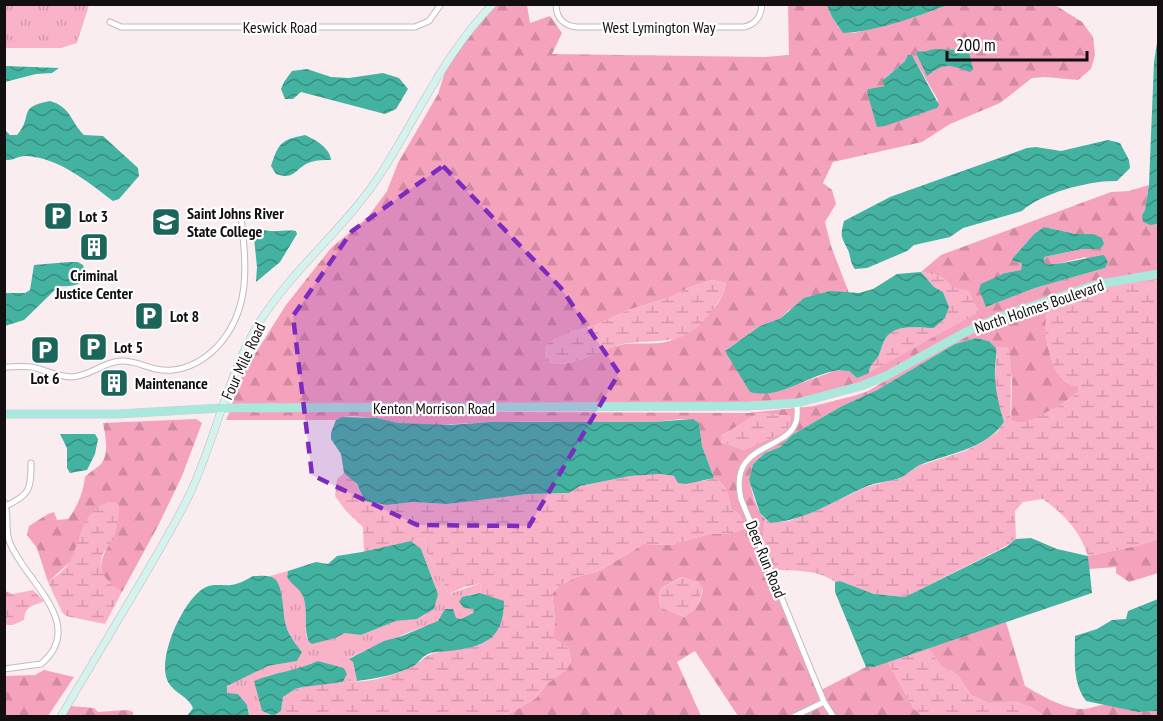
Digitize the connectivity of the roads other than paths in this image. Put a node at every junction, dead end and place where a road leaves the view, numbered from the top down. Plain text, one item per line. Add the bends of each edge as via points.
1 (441, 4) edge
2 (493, 4) edge
3 (556, 4) edge
4 (762, 4) edge
5 (110, 22) dead end
6 (241, 217) dead end
7 (1158, 274) edge
8 (4, 367) edge
9 (861, 386) joint
10 (797, 404) junction
11 (221, 408) junction
12 (4, 414) edge
13 (31, 463) dead end
14 (5, 504) edge
15 (4, 669) edge
16 (824, 702) junction
17 (61, 717) edge
18 (795, 717) edge
19 (833, 717) edge

1 - 5 street, Keswick Road via 429,21 415,27 122,27
2 - 11 main road, Four Mile Road via 458,46 382,172 348,217 305,261 260,321
3 - 4 street, West Lymington Way via 563,22 577,27 744,27 757,21
6 - 8 street via 246,265 240,309 226,336 200,361 168,370 120,361 76,376 31,367
7 - 9 main road, North Holmes Boulevard via 1095,285 997,318
9 - 10 main road, Kenton Morrison Road
10 - 11 main road, Kenton Morrison Road
10 - 16 street, Deer Run Road via 797,422 792,430 753,454 743,469 740,491
11 - 12 main road, Kenton Morrison Road via 86,415
11 - 17 main road, Four Mile Road via 192,489
13 - 14 street via 28,492
14 - 15 street via 10,544 55,614 59,632 41,664
16 - 18 street
16 - 19 street, Deer Run Road

